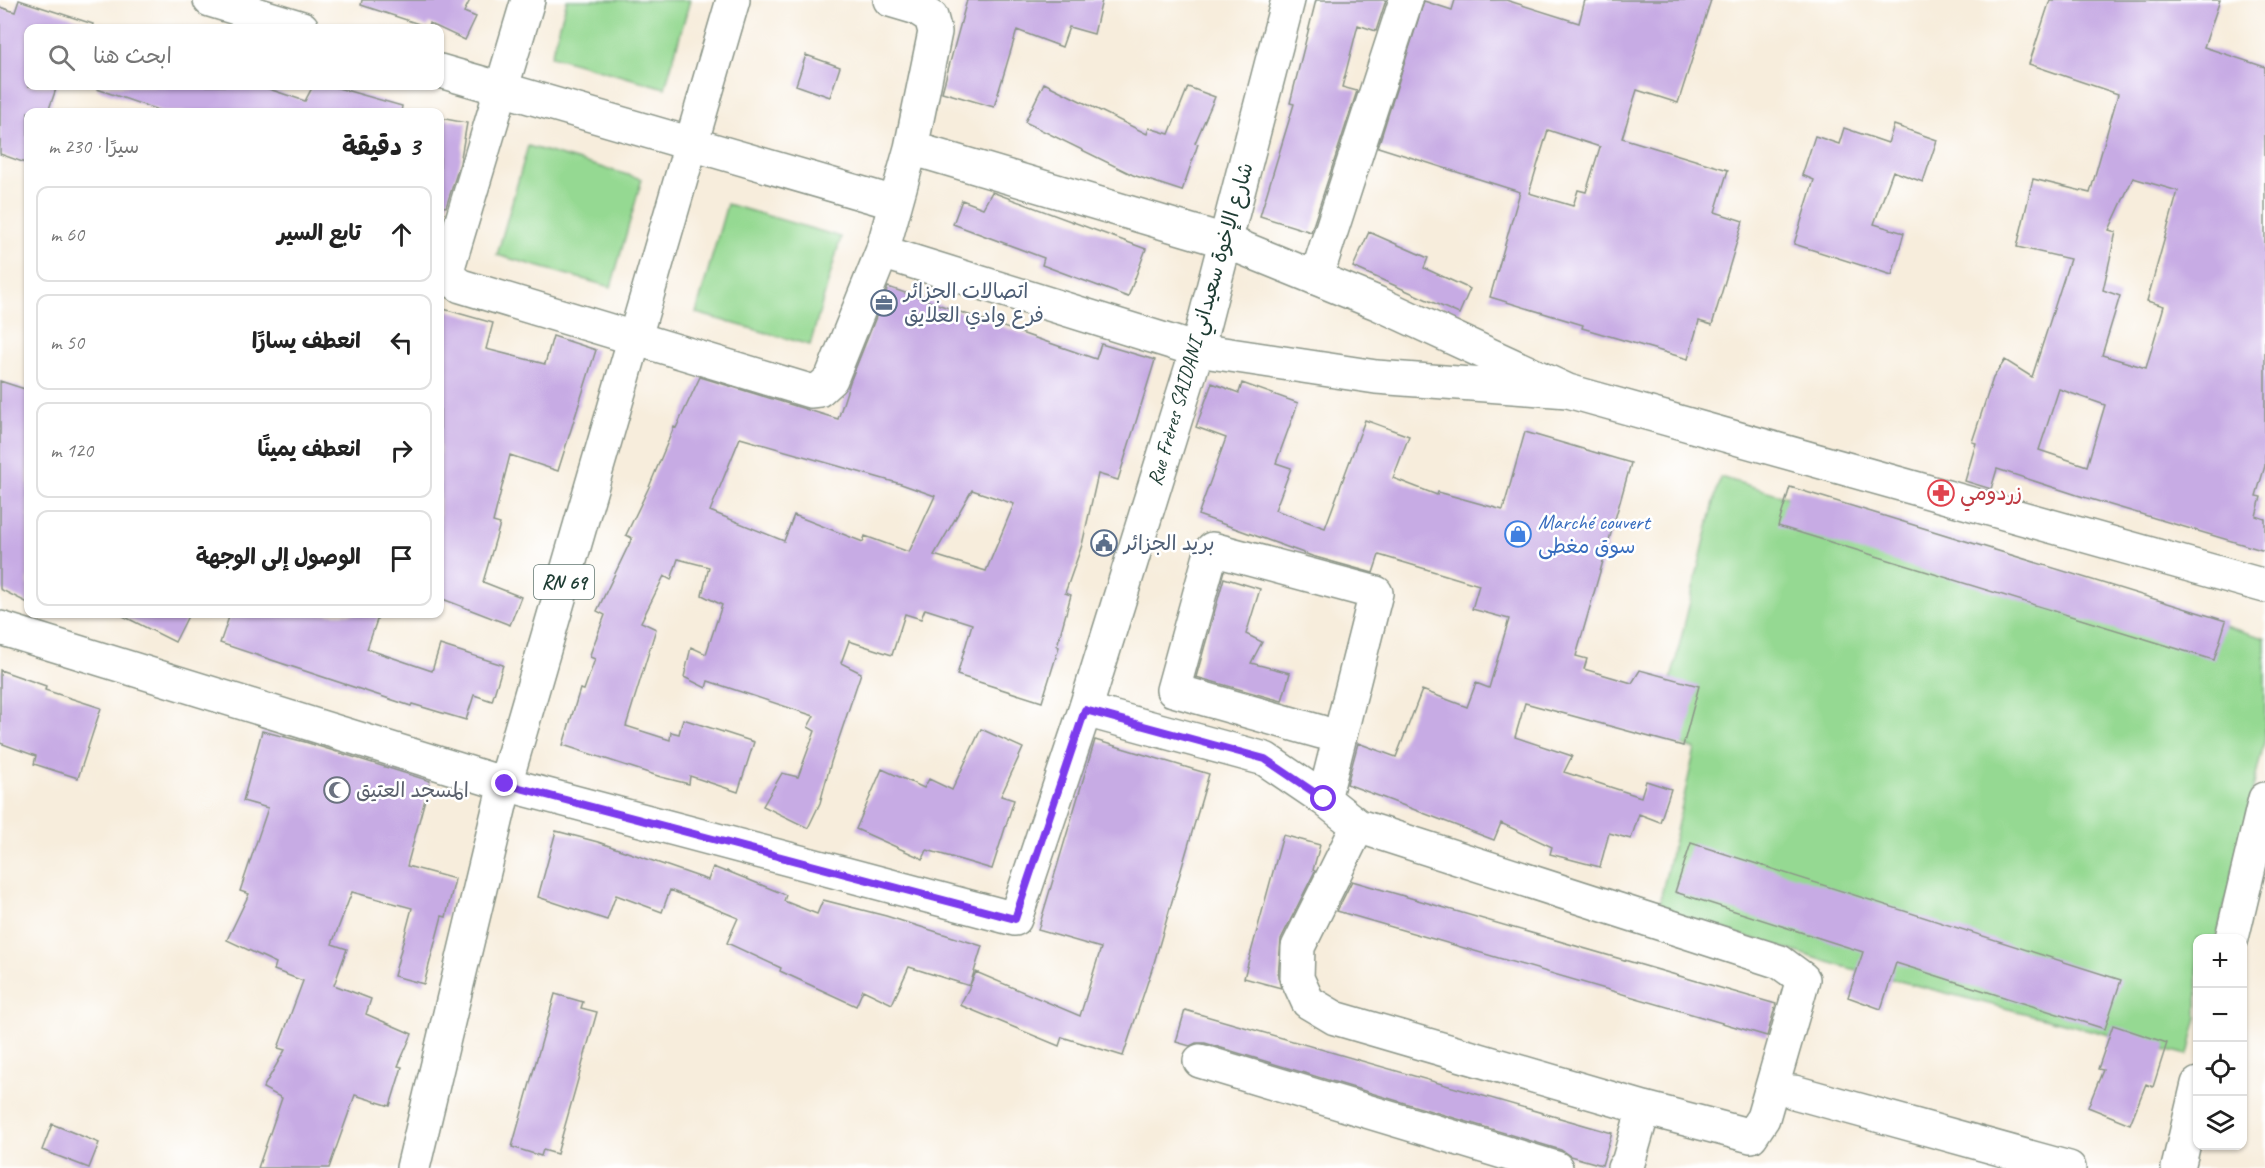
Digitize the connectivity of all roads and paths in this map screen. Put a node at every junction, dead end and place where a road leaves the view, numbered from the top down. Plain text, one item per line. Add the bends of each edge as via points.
1 (210, 0) edge
2 (528, 0) edge
3 (733, 0) edge
4 (890, 0) edge
5 (1288, 0) edge
6 (1406, 0) edge
7 (289, 24) edge
8 (444, 72) edge
9 (500, 90) junction
10 (691, 144) junction
11 (911, 148) junction
12 (895, 203) junction
13 (1225, 241) junction
14 (882, 252) junction
15 (1316, 278) junction
16 (634, 337) junction
17 (1197, 350) junction
18 (1568, 391) junction
19 (2265, 586) edge
20 (0, 628) edge
21 (1085, 710) junction
22 (1321, 732) dead end
23 (505, 784) junction
24 (1324, 799) junction
25 (2265, 799) edge
26 (1358, 826) junction
27 (2233, 934) edge
28 (1200, 1061) dead end
29 (1794, 1092) dead end
30 (2195, 1096) edge
31 (1644, 1108) junction
32 (413, 1168) edge
33 (1556, 1168) edge
34 (1624, 1168) edge
35 (2069, 1168) edge
36 (2178, 1168) edge

1 - 7 street
2 - 9 street
3 - 10 street, RN 69
4 - 11 street via 931,17 935,32
5 - 13 street, Rue Frères SAIDANI شارع الإخوة سعيداني
6 - 15 street
8 - 9 street
9 - 10 street
9 - 16 street via 449,264 452,281
10 - 12 street
10 - 16 street, RN 69
11 - 12 street
11 - 13 street
12 - 14 street
13 - 15 street
13 - 17 street, Rue Frères SAIDANI شارع الإخوة سعيداني
14 - 16 street via 831,378 819,390 810,391
14 - 17 street
15 - 18 street
16 - 23 street, RN 69
17 - 18 street via 1376,377
17 - 21 street, Rue Frères SAIDANI شارع الإخوة سعيداني
18 - 19 street
20 - 23 street
21 - 23 street, Rue Frères SAIDANI شارع الإخوة سعيداني via 1015,919
21 - 24 street via 1265,759
22 - 24 street via 1173,690 1212,549 1376,593
23 - 32 street, RN 69
24 - 26 street
25 - 27 street
26 - 31 street via 1298,947 1297,978 1308,1002 1335,1018
26 - 31 street via 1780,962 1803,979 1763,1118 1751,1136
28 - 33 street
29 - 35 street
30 - 36 street
31 - 34 street

